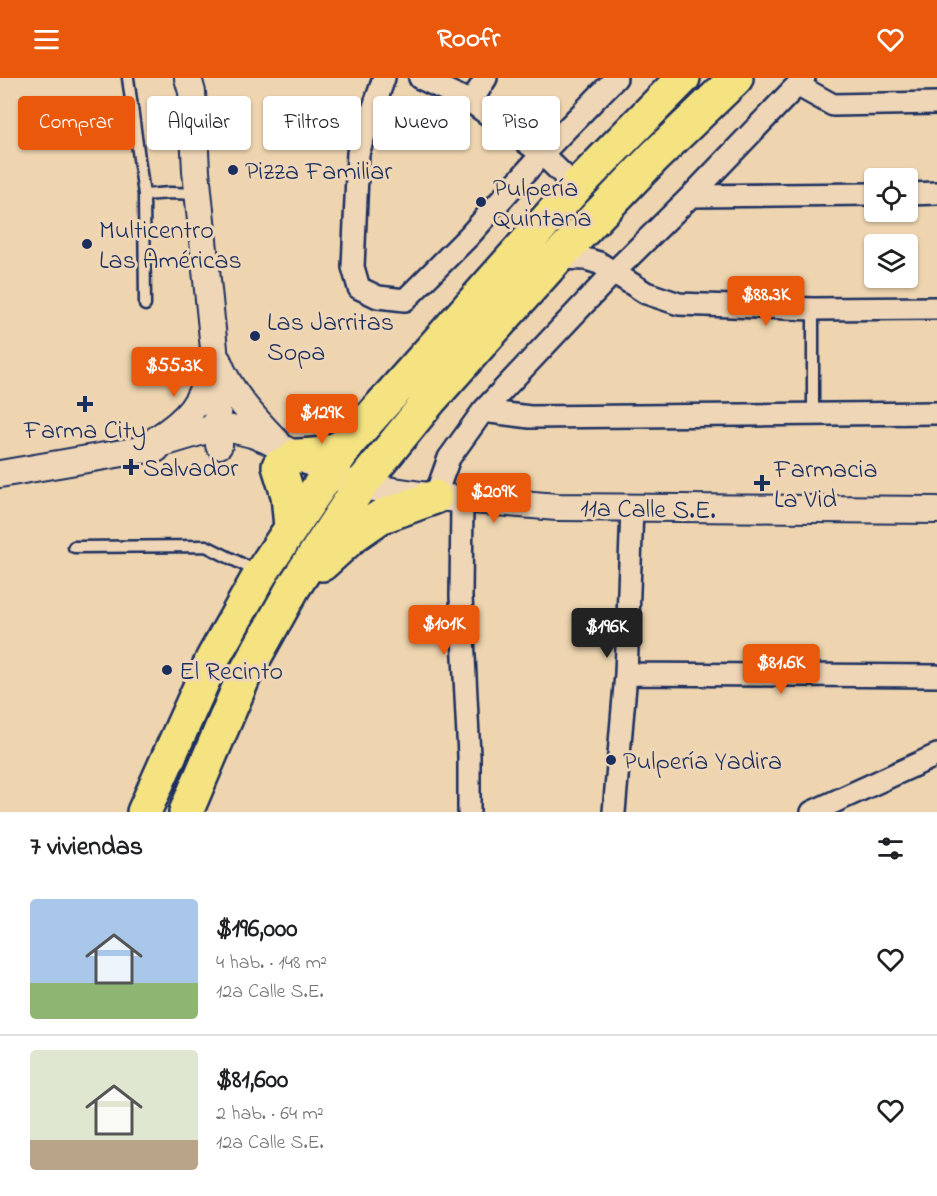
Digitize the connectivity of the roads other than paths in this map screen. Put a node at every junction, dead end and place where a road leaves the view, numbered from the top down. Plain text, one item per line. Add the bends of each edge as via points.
1 (128, 78) edge
2 (188, 78) edge
3 (384, 78) edge
4 (420, 78) edge
5 (486, 78) edge
6 (616, 78) edge
7 (683, 78) edge
8 (736, 78) edge
9 (801, 82) edge
10 (471, 102) junction
11 (937, 103) edge
12 (542, 154) junction
13 (576, 187) junction
14 (937, 193) edge
15 (198, 194) junction
16 (864, 194) edge
17 (918, 194) edge
18 (144, 195) junction
19 (692, 196) junction
20 (557, 258) junction
21 (614, 272) junction
22 (145, 305) dead end
23 (937, 308) edge
24 (813, 309) junction
25 (214, 349) junction
26 (483, 411) junction
27 (937, 413) edge
28 (813, 414) junction
29 (218, 437) junction
30 (349, 442) junction
31 (140, 450) junction
32 (286, 456) junction
33 (0, 474) edge
34 (324, 479) junction
35 (360, 486) junction
36 (448, 498) junction
37 (632, 508) junction
38 (937, 510) edge
39 (291, 527) junction
40 (74, 547) dead end
41 (261, 573) junction
42 (293, 588) junction
43 (626, 674) junction
44 (937, 676) edge
45 (937, 755) edge
46 (144, 812) edge
47 (186, 812) edge
48 (469, 812) edge
49 (614, 812) edge
50 (812, 812) edge

1 - 18 lane
2 - 15 street
3 - 12 street via 358,153 353,267 359,288 378,297 405,300
4 - 10 street
5 - 10 street
6 - 12 street
7 - 13 main road
8 - 20 main road
9 - 11 street via 833,105
9 - 19 street
10 - 12 street
12 - 13 street
13 - 30 main road
14 - 17 street
15 - 18 lane
15 - 25 street
16 - 19 street
18 - 22 lane
19 - 21 street
20 - 21 street via 586,259
20 - 35 main road via 430,400
21 - 24 street via 646,293 679,304
21 - 26 street
23 - 24 street
24 - 28 lane
25 - 29 street
25 - 31 street via 197,403 172,429
25 - 32 street via 231,387
26 - 28 street via 530,417
26 - 36 street via 449,458
27 - 28 street
29 - 31 street, 11a Calle S.E.
29 - 32 street, 11a Calle S.E. via 227,446
30 - 32 main road via 320,455
30 - 34 main road
31 - 33 street, 11a Calle S.E.
32 - 34 street, 11a Calle S.E.
32 - 39 main road
34 - 35 street, 11a Calle S.E.
34 - 39 main road
35 - 36 street, 11a Calle S.E.
35 - 42 main road
36 - 37 street, 11a Calle S.E. via 557,507
36 - 42 main road via 380,517
36 - 48 street via 461,597
37 - 38 street, 11a Calle S.E.
37 - 43 street
39 - 41 main road
40 - 41 lane via 206,546
41 - 46 main road via 213,658
42 - 47 main road via 244,676
43 - 44 street
43 - 49 street
45 - 50 street

